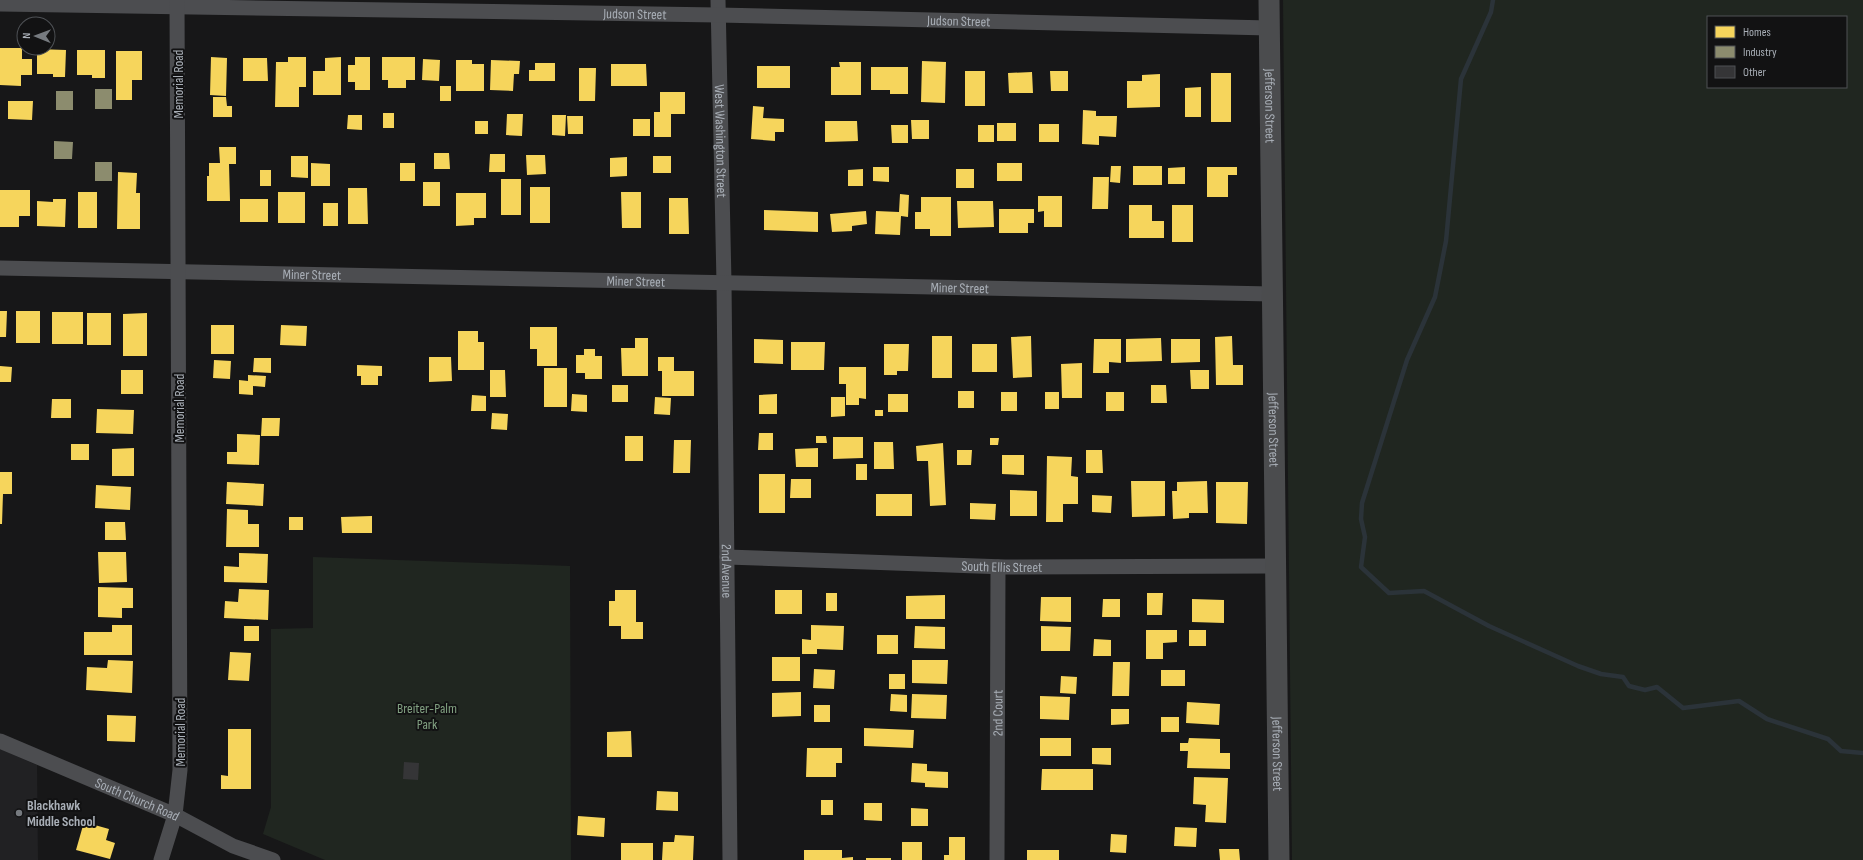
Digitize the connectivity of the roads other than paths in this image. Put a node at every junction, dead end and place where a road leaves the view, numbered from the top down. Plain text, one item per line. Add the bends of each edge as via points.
1 (718, 0) edge
2 (1269, 0) edge
3 (0, 4) edge
4 (178, 4) edge
5 (718, 15) junction
6 (1269, 28) junction
7 (0, 268) edge
8 (179, 272) junction
9 (724, 283) junction
10 (1272, 294) junction
11 (727, 557) junction
12 (1276, 566) junction
13 (998, 567) junction
14 (0, 741) edge
15 (175, 815) junction
16 (161, 860) edge
17 (273, 860) edge
18 (730, 860) edge
19 (997, 860) edge
20 (1279, 860) edge

1 - 5 street, West Washington Street
2 - 6 street, Jefferson Street
3 - 4 street, Judson Street
4 - 5 street, Judson Street
4 - 8 street, Memorial Road
5 - 6 street, Judson Street
5 - 9 street, West Washington Street
6 - 10 street, Jefferson Street
7 - 8 street, Miner Street
8 - 9 street, Miner Street
8 - 15 street, Memorial Road via 180,770
9 - 10 street, Miner Street
9 - 11 street, 2nd Avenue
10 - 12 street, Jefferson Street
11 - 13 street, South Ellis Street
11 - 18 street, 2nd Avenue
12 - 13 street, South Ellis Street
12 - 20 street, Jefferson Street
13 - 19 street, 2nd Court
14 - 15 street, South Church Road
15 - 16 street, Memorial Road
15 - 17 street, South Church Road via 233,846

